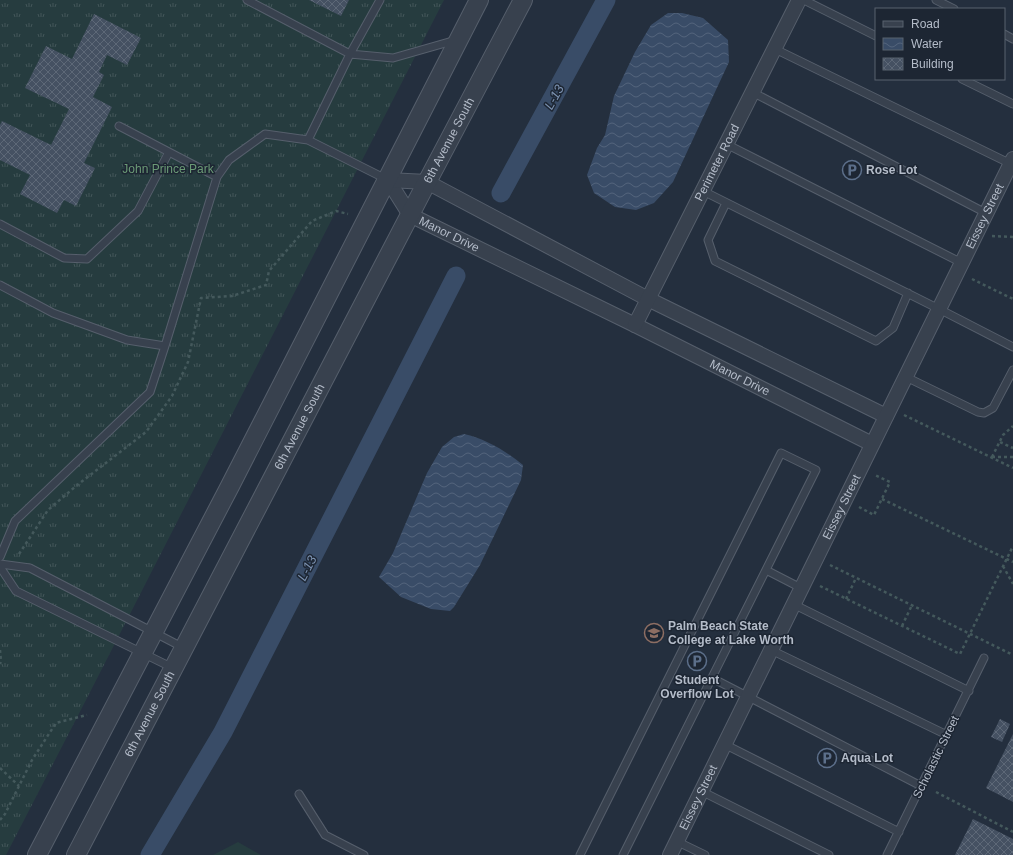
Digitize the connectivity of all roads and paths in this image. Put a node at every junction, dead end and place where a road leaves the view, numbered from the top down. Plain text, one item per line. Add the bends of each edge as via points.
1 (247, 0) edge
2 (380, 0) edge
3 (479, 0) edge
4 (523, 0) edge
5 (799, 0) edge
6 (804, 0) edge
7 (936, 0) edge
8 (952, 8) edge
9 (875, 36) edge
10 (460, 38) junction
11 (775, 49) junction
12 (350, 54) junction
13 (964, 80) edge
14 (752, 92) junction
15 (1013, 104) edge
16 (119, 126) dead end
17 (308, 140) junction
18 (726, 144) junction
19 (169, 152) junction
20 (1012, 162) edge
21 (217, 177) junction
22 (388, 180) junction
23 (427, 182) junction
24 (703, 191) junction
25 (726, 203) junction
26 (986, 213) junction
27 (348, 214) dead end
28 (410, 215) junction
29 (0, 224) edge
30 (992, 236) dead end
31 (1013, 236) edge
32 (960, 267) junction
33 (0, 285) edge
34 (908, 293) junction
35 (648, 299) junction
36 (1013, 299) edge
37 (939, 309) junction
38 (635, 325) junction
39 (165, 346) junction
40 (1013, 347) edge
41 (1013, 370) edge
42 (906, 377) junction
43 (904, 415) dead end
44 (886, 416) junction
45 (1013, 426) edge
46 (1000, 442) junction
47 (872, 444) junction
48 (1013, 448) edge
49 (992, 457) junction
50 (1013, 457) edge
51 (1013, 468) edge
52 (875, 474) dead end
53 (882, 499) junction
54 (859, 507) dead end
55 (1013, 546) edge
56 (1011, 553) edge
57 (19, 554) dead end
58 (0, 557) edge
59 (1006, 559) junction
60 (1013, 562) edge
61 (0, 564) edge
62 (830, 565) dead end
63 (1003, 566) junction
64 (0, 567) edge
65 (766, 570) junction
66 (856, 578) junction
67 (1013, 584) edge
68 (820, 586) dead end
69 (801, 588) junction
70 (846, 599) junction
71 (793, 604) junction
72 (912, 605) junction
73 (902, 626) junction
74 (154, 632) junction
75 (970, 633) junction
76 (185, 648) junction
77 (0, 650) edge
78 (771, 650) junction
79 (142, 653) junction
80 (1013, 654) edge
81 (984, 658) dead end
82 (0, 664) edge
83 (174, 669) junction
84 (712, 678) junction
85 (969, 691) junction
86 (747, 698) junction
87 (87, 715) dead end
88 (947, 735) junction
89 (724, 744) junction
90 (0, 768) edge
91 (19, 786) junction
92 (921, 786) junction
93 (701, 791) junction
94 (936, 792) dead end
95 (299, 794) dead end
96 (0, 820) edge
97 (899, 832) junction
98 (1013, 832) edge
99 (676, 841) junction
100 (889, 854) edge
101 (37, 855) edge
102 (76, 855) edge
103 (364, 855) edge
104 (580, 855) edge
105 (624, 855) edge
106 (670, 855) edge
107 (705, 855) edge
108 (830, 855) edge

1 - 12 lane
2 - 12 lane
3 - 10 street
4 - 23 street, 6th Avenue South
5 - 11 street, Perimeter Road
6 - 9 lane
7 - 8 lane
10 - 12 lane via 393,58
10 - 22 street
11 - 14 street, Perimeter Road
11 - 20 lane
12 - 17 lane
13 - 15 lane
14 - 18 street, Perimeter Road
14 - 26 lane
16 - 19 lane
17 - 21 lane via 265,134 229,160
17 - 22 lane
18 - 24 street, Perimeter Road
18 - 32 lane
19 - 21 lane
19 - 29 lane via 138,211 87,259 64,258
20 - 26 street, Eissey Street
21 - 39 lane
22 - 23 street
22 - 28 street, Manor Drive
22 - 74 street
23 - 28 street, 6th Avenue South
23 - 35 street
24 - 25 lane
24 - 35 street, Perimeter Road
25 - 34 lane
25 - 34 lane via 708,240 715,261 876,341 893,328
26 - 32 street, Eissey Street
27 - 57 path via 336,211 312,221 269,271 266,285 232,296 201,298 188,362 172,396 155,420 146,432 48,510
28 - 38 street, Manor Drive
28 - 76 street, 6th Avenue South
30 - 31 path
32 - 36 path
32 - 37 street, Eissey Street
33 - 39 lane via 53,313 127,340
34 - 37 lane
35 - 38 street, Perimeter Road
35 - 44 street
37 - 40 lane
37 - 42 street, Eissey Street
38 - 47 street, Manor Drive
39 - 58 lane via 150,392 15,521
41 - 42 lane via 993,408 984,413
42 - 44 street, Eissey Street
43 - 49 path
44 - 47 street, Eissey Street
45 - 46 path via 1003,435
46 - 48 path
46 - 49 path
47 - 69 street, Eissey Street
49 - 50 path
49 - 51 path
52 - 53 path via 890,482
53 - 54 path via 874,515
53 - 59 path
55 - 56 path
56 - 59 path
59 - 60 path
59 - 63 path
61 - 74 lane via 30,568
62 - 66 path
63 - 67 path
63 - 75 path
64 - 79 lane via 16,591
65 - 69 lane
65 - 84 lane
65 - 104 lane via 816,470 781,453
66 - 70 path
66 - 72 path
68 - 70 path
69 - 71 street, Eissey Street
70 - 73 path
71 - 78 street, Eissey Street
71 - 85 lane
72 - 73 path
72 - 75 path
73 - 75 path via 960,654
74 - 76 lane
74 - 79 street
75 - 80 path
76 - 83 street, 6th Avenue South
77 - 82 path
78 - 86 street, Eissey Street
78 - 88 lane
79 - 83 lane
79 - 101 street
81 - 85 lane, Scholastic Street
83 - 102 street, 6th Avenue South
84 - 86 lane
84 - 105 lane
85 - 88 lane, Scholastic Street
86 - 89 street, Eissey Street
86 - 92 lane
87 - 91 path via 56,723
88 - 92 lane, Scholastic Street
89 - 93 street, Eissey Street
89 - 97 lane
90 - 91 path
91 - 96 path
92 - 97 lane, Scholastic Street
93 - 99 street, Eissey Street
93 - 108 lane
94 - 98 path
95 - 103 lane via 325,836
97 - 100 lane, Scholastic Street
99 - 106 street, Eissey Street
99 - 107 lane

